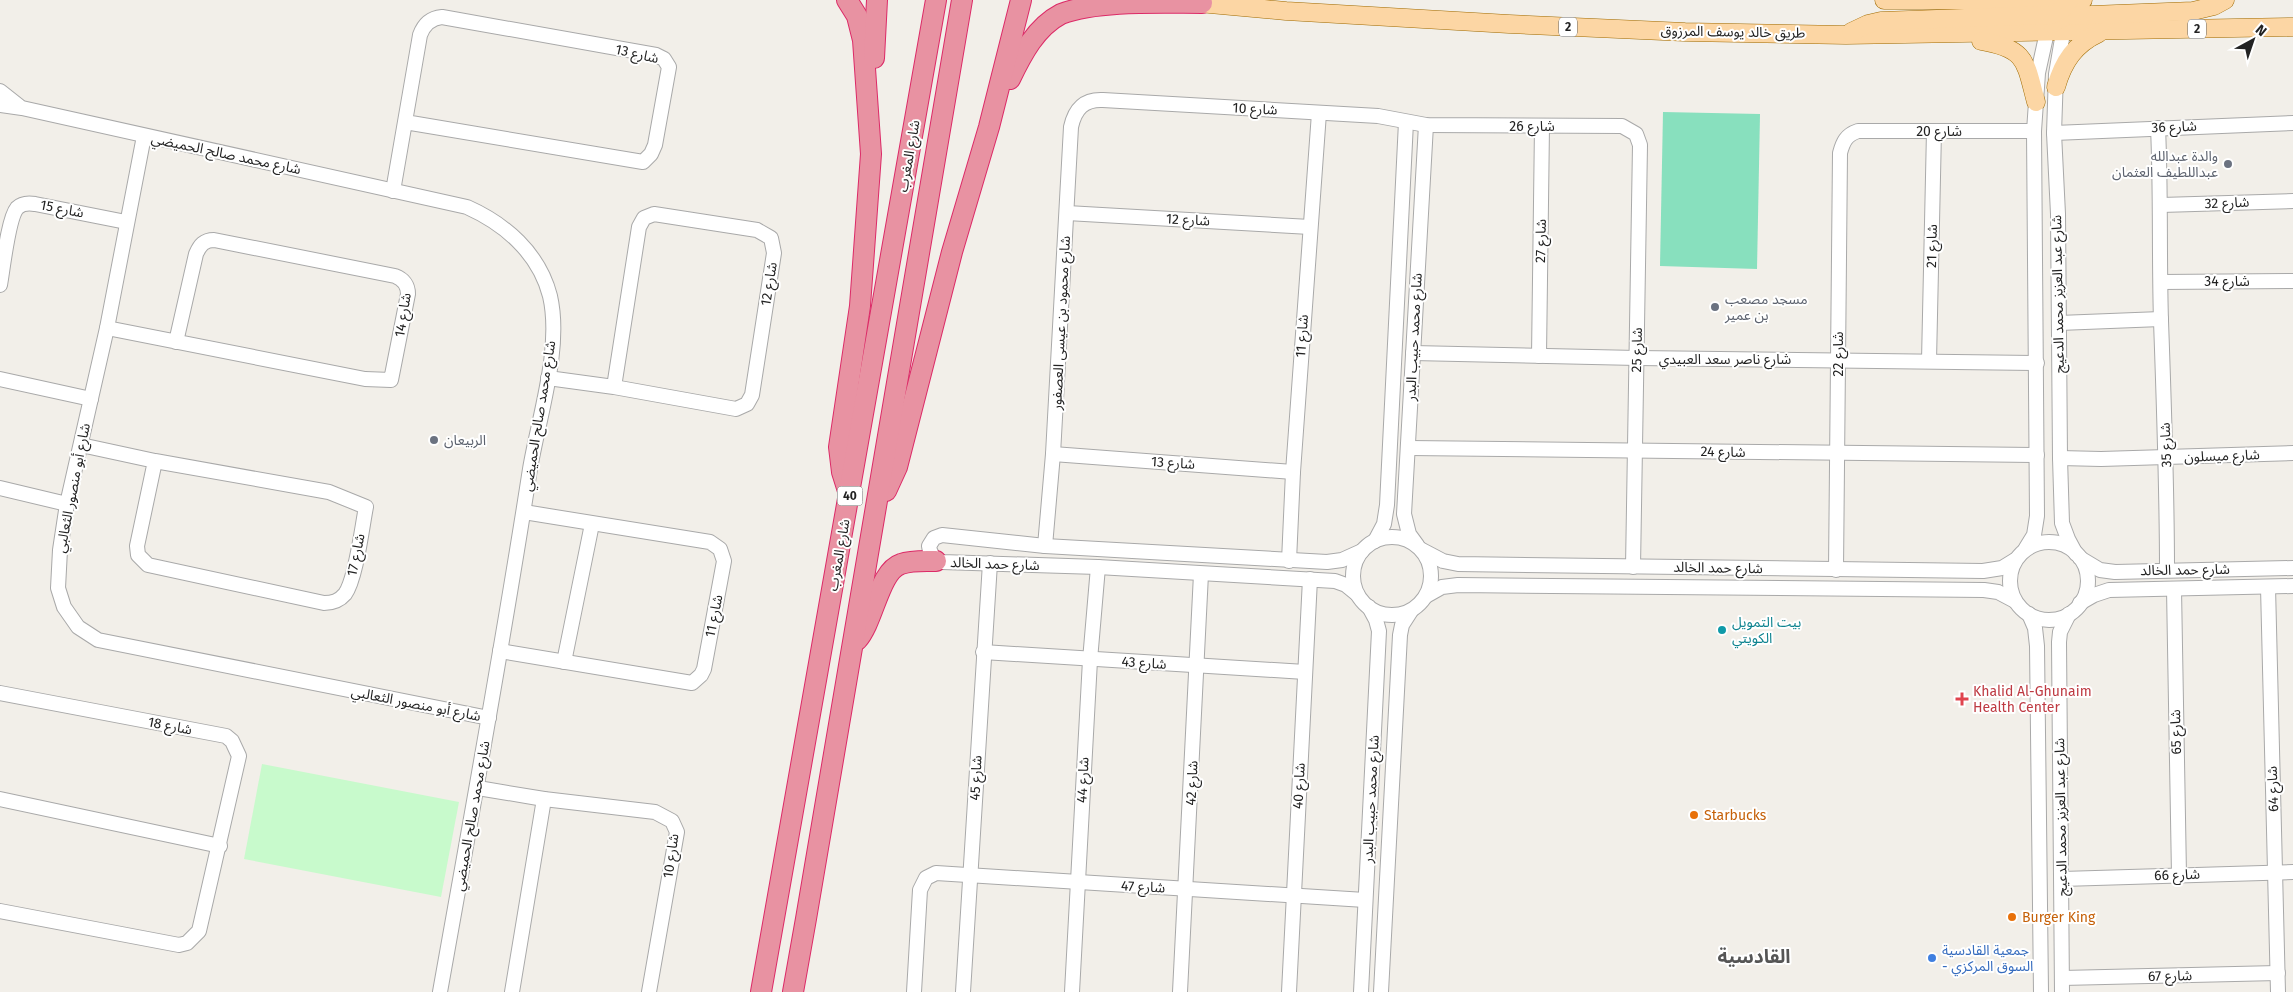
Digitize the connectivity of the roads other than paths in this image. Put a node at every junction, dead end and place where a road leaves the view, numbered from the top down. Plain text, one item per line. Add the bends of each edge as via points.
1 (847, 0) edge
2 (877, 0) edge
3 (936, 0) edge
4 (962, 0) edge
5 (1021, 0) edge
6 (1175, 0) edge
7 (1884, 0) edge
8 (1998, 0) edge
9 (2083, 0) edge
10 (2226, 0) edge
11 (1202, 3) junction
12 (2059, 12) edge
13 (2293, 27) edge
14 (2102, 32) junction
15 (1962, 34) junction
16 (1846, 35) junction
17 (2056, 86) junction
18 (0, 91) edge
19 (2036, 102) junction
20 (1084, 104) joint
21 (0, 105) edge
22 (22, 108) junction
23 (1319, 113) junction
24 (870, 115) junction
25 (405, 122) junction
26 (1406, 122) junction
27 (2293, 123) edge
28 (1426, 125) junction
29 (1542, 126) junction
30 (989, 127) junction
31 (2158, 128) junction
32 (1934, 131) junction
33 (2034, 131) junction
34 (2054, 133) junction
35 (1636, 134) joint
36 (144, 136) junction
37 (1846, 139) joint
38 (393, 191) junction
39 (2293, 201) edge
40 (2162, 205) junction
41 (2035, 213) junction
42 (1067, 214) junction
43 (2058, 214) junction
44 (126, 222) junction
45 (1310, 227) junction
46 (2035, 239) junction
47 (2057, 243) junction
48 (1398, 277) junction
49 (1417, 279) junction
50 (2293, 281) edge
51 (2161, 282) junction
52 (0, 285) edge
53 (1397, 297) junction
54 (1416, 301) junction
55 (2161, 319) junction
56 (2059, 323) junction
57 (107, 328) junction
58 (176, 342) junction
59 (1414, 353) junction
60 (1539, 356) junction
61 (1637, 358) junction
62 (1838, 360) junction
63 (1929, 361) junction
64 (2037, 362) junction
65 (548, 378) junction
66 (0, 379) edge
67 (614, 387) junction
68 (91, 399) junction
69 (81, 445) junction
70 (1409, 448) junction
71 (1635, 451) junction
72 (2293, 453) edge
73 (1053, 454) junction
74 (1838, 454) junction
75 (2038, 455) junction
76 (2060, 458) junction
77 (2167, 458) junction
78 (155, 461) junction
79 (1293, 472) junction
80 (0, 488) edge
81 (850, 495) junction
82 (877, 503) junction
83 (68, 504) junction
84 (1387, 506) junction
85 (1404, 508) junction
86 (524, 512) junction
87 (592, 524) junction
88 (1375, 541) junction
89 (1045, 546) junction
90 (1419, 548) junction
91 (2026, 548) junction
92 (1362, 551) junction
93 (1136, 552) junction
94 (1162, 553) junction
95 (2078, 556) junction
96 (1289, 560) junction
97 (2015, 560) junction
98 (936, 561) junction
99 (990, 563) junction
100 (1458, 564) junction
101 (1098, 567) junction
102 (1633, 567) junction
103 (1727, 568) junction
104 (1750, 568) junction
105 (2293, 568) edge
106 (1135, 570) junction
107 (1836, 570) junction
108 (2167, 570) junction
109 (1161, 571) junction
110 (1201, 574) junction
111 (1310, 579) junction
112 (1458, 585) junction
113 (2293, 586) edge
114 (2268, 587) junction
115 (1727, 588) junction
116 (1750, 588) junction
117 (2174, 589) junction
118 (1357, 594) junction
119 (1426, 596) junction
120 (2015, 601) junction
121 (2080, 603) junction
122 (1369, 608) junction
123 (1411, 611) junction
124 (2029, 614) junction
125 (2069, 614) junction
126 (2037, 646) junction
127 (851, 647) junction
128 (1378, 647) junction
129 (2060, 647) junction
130 (1399, 648) junction
131 (500, 651) junction
132 (984, 652) junction
133 (1090, 660) junction
134 (564, 662) junction
135 (1198, 666) junction
136 (1305, 672) junction
137 (0, 693) edge
138 (489, 718) junction
139 (1373, 752) junction
140 (1394, 756) junction
141 (1372, 780) junction
142 (1392, 785) junction
143 (478, 788) junction
144 (544, 798) junction
145 (0, 799) edge
146 (220, 846) junction
147 (2276, 872) junction
148 (2293, 872) edge
149 (970, 875) junction
150 (2179, 875) junction
151 (2062, 879) junction
152 (1078, 883) junction
153 (1186, 889) junction
154 (1293, 894) junction
155 (777, 900) junction
156 (1366, 900) junction
157 (0, 911) edge
158 (2278, 973) junction
159 (2062, 985) edge
160 (440, 992) edge
161 (512, 992) edge
162 (649, 992) edge
163 (754, 992) edge
164 (761, 992) edge
165 (793, 992) edge
166 (914, 992) edge
167 (963, 992) edge
168 (1072, 992) edge
169 (1180, 992) edge
170 (1289, 992) edge
171 (1361, 992) edge
172 (1381, 992) edge
173 (2041, 992) edge
174 (2278, 992) edge

1 - 24 highway via 861,26
2 - 24 highway
3 - 81 highway, شارع المغرب / 40
4 - 82 highway, شارع المغرب / 40
5 - 30 highway
6 - 11 main road, طريق خالد يوسف المرزوق / 2
7 - 8 main road, طريق خالد يوسف المرزوق / 2
8 - 12 main road, طريق خالد يوسف المرزوق / 2
9 - 12 main road, طريق خالد يوسف المرزوق / 2
10 - 12 main road via 2193,11
11 - 16 main road, طريق خالد يوسف المرزوق / 2 via 1509,24
11 - 30 highway via 1106,3 1061,14 1031,42
12 - 14 main road, طريق خالد يوسف المرزوق / 2
12 - 15 main road, طريق خالد يوسف المرزوق / 2
12 - 16 main road via 1882,21 1860,26
12 - 17 street, شارع عبد العزيز محمد الدعيج
12 - 19 street, شارع عبد العزيز محمد الدعيج via 2038,73
13 - 14 main road, طريق خالد يوسف المرزوق / 2
14 - 17 main road via 2085,40 2071,53
15 - 16 main road, طريق خالد يوسف المرزوق / 2
15 - 19 main road via 1973,40 2007,46 2017,53 2027,69
17 - 34 street, شارع عبد العزيز محمد الدعيج
18 - 22 street, شارع محمد صالح الحميضي
19 - 33 street, شارع عبد العزيز محمد الدعيج
20 - 23 street, شارع 10 via 1103,100
20 - 42 street, شارع محمود بن عيسى العصفور via 1075,112 1071,127
21 - 22 street, شارع محمد صالح الحميضي
22 - 36 street, شارع محمد صالح الحميضي
23 - 26 street, شارع 10 via 1378,116
23 - 45 street, شارع 11
24 - 81 highway via 871,154 860,306 839,447 844,482
25 - 25 street, شارع 13 via 643,162 655,145 669,67 656,55 438,17 422,29
25 - 38 street, شارع 13
26 - 28 street, شارع 10
26 - 48 street, شارع محمد حبيب البدر
27 - 31 street, شارع 36
28 - 29 street, شارع 26
28 - 49 street, شارع محمد حبيب البدر
29 - 35 street, شارع 26 via 1622,126
29 - 60 street, شارع 27
30 - 82 highway via 952,252 897,467
31 - 34 street, شارع 36
31 - 40 street, شارع 35
32 - 33 street, شارع 20
32 - 37 street, شارع 20 via 1858,131
32 - 63 street, شارع 21
33 - 41 street, شارع عبد العزيز محمد الدعيج
34 - 43 street, شارع عبد العزيز محمد الدعيج
35 - 61 street, شارع 25 via 1640,145
36 - 38 street, شارع محمد صالح الحميضي
36 - 44 street, شارع أبو منصور الثعالبي
37 - 62 street, شارع 22 via 1840,153
38 - 65 street, شارع محمد صالح الحميضي via 467,207 485,215 529,252 545,281 553,314
39 - 40 street, شارع 32
40 - 51 street, شارع 35
41 - 43 street via 2046,221
41 - 46 street, شارع عبد العزيز محمد الدعيج
42 - 45 street, شارع 12
42 - 73 street, شارع محمود بن عيسى العصفور
43 - 47 street, شارع عبد العزيز محمد الدعيج
44 - 52 street, شارع 15 via 35,204 22,205 16,209 11,221
44 - 57 street, شارع أبو منصور الثعالبي
45 - 79 street, شارع 11
46 - 47 street via 2048,233
46 - 64 street, شارع عبد العزيز محمد الدعيج
47 - 56 street, شارع عبد العزيز محمد الدعيج
48 - 49 street via 1407,284
48 - 53 street, شارع محمد حبيب البدر
49 - 54 street, شارع محمد حبيب البدر
50 - 51 street, شارع 34
51 - 55 street, شارع 35
53 - 54 street via 1408,294
53 - 84 street, شارع محمد حبيب البدر
54 - 59 street, شارع محمد حبيب البدر
55 - 56 street
55 - 77 street, شارع 35
56 - 76 street, شارع عبد العزيز محمد الدعيج
57 - 58 street, شارع 14
57 - 68 street, شارع أبو منصور الثعالبي
58 - 58 street, شارع 14 via 196,254 206,241 395,276 408,287 391,380 364,379
59 - 60 street, شارع ناصر سعد العبيدي
59 - 70 street, شارع محمد حبيب البدر
60 - 61 street, شارع ناصر سعد العبيدي
61 - 62 street, شارع ناصر سعد العبيدي
61 - 71 street, شارع 25
62 - 63 street, شارع ناصر سعد العبيدي
62 - 74 street, شارع 22
63 - 64 street, شارع ناصر سعد العبيدي
64 - 75 street, شارع عبد العزيز محمد الدعيج
65 - 67 street, شارع 12
65 - 86 street, شارع محمد صالح الحميضي
66 - 68 street
67 - 67 street, شارع 12 via 639,227 644,218 654,214 757,230 771,238 774,253 752,396 747,404 736,410
68 - 69 street, شارع أبو منصور الثعالبي
69 - 78 street, شارع 17
69 - 83 street, شارع أبو منصور الثعالبي
70 - 71 street, شارع 24
70 - 85 street, شارع محمد حبيب البدر
71 - 74 street, شارع 24
71 - 102 street, شارع 25
72 - 77 street, شارع ميسلون
73 - 79 street, شارع 13
73 - 89 street, شارع محمود بن عيسى العصفور
74 - 75 street, شارع 24
74 - 107 street, شارع 22
75 - 91 street, شارع عبد العزيز محمد الدعيج via 2037,522
76 - 77 street, شارع ميسلون
76 - 95 street, شارع عبد العزيز محمد الدعيج via 2062,523
77 - 108 street, شارع 35
78 - 78 street, شارع 17 via 137,546 138,554 148,565 324,603 336,602 346,592 366,507 329,492
79 - 96 street, شارع 11
80 - 83 street
81 - 155 highway, شارع المغرب / 40
82 - 127 highway, شارع المغرب / 40
83 - 138 street, شارع أبو منصور الثعالبي via 60,550 58,588 64,607 78,627 98,640
84 - 85 street via 1395,513
84 - 88 street, شارع محمد حبيب البدر via 1384,524
85 - 90 street, شارع محمد حبيب البدر via 1405,524
86 - 87 street, شارع 11
86 - 131 street, شارع محمد صالح الحميضي
87 - 134 street
87 - 134 street, شارع 11 via 710,542 720,549 724,562 704,669 695,681 684,683
88 - 90 street via 1396,537
88 - 92 street
89 - 93 street, شارع حمد الخالد
89 - 98 street, شارع حمد الخالد via 938,535 929,546
90 - 100 street, شارع حمد الخالد via 1443,561
90 - 119 street via 1431,572
91 - 95 street via 2052,542 2065,546
91 - 97 street
92 - 96 street, شارع حمد الخالد via 1333,562
92 - 118 street via 1354,568
93 - 94 street, شارع حمد الخالد
93 - 106 street via 1141,560
94 - 96 street, شارع حمد الخالد
94 - 109 street via 1156,564
95 - 108 street, شارع حمد الخالد via 2094,568 2105,571
95 - 121 street via 2086,570 2087,584
97 - 107 street, شارع حمد الخالد via 2002,568 1983,571
97 - 120 street via 2010,572
98 - 99 street, شارع حمد الخالد
98 - 127 highway via 909,562 890,570 870,621
99 - 101 street, شارع حمد الخالد
99 - 132 street, شارع 45
100 - 102 street, شارع حمد الخالد
100 - 112 street via 1451,574
101 - 106 street, شارع حمد الخالد
101 - 133 street, شارع 44
102 - 103 street, شارع حمد الخالد
103 - 104 street, شارع حمد الخالد
103 - 115 street via 1733,574 1733,582
104 - 107 street, شارع حمد الخالد
104 - 116 street via 1745,574 1745,582
105 - 108 street, شارع حمد الخالد
106 - 109 street, شارع حمد الخالد
109 - 110 street, شارع حمد الخالد
110 - 111 street, شارع حمد الخالد
110 - 135 street, شارع 42
111 - 118 street, شارع حمد الخالد via 1338,582
111 - 136 street, شارع 40
112 - 115 street, شارع حمد الخالد
112 - 119 street, شارع حمد الخالد via 1442,587
113 - 114 street, شارع حمد الخالد
114 - 117 street, شارع حمد الخالد
114 - 147 street, شارع 64
115 - 116 street, شارع حمد الخالد
116 - 120 street, شارع حمد الخالد via 1989,590
117 - 121 street, شارع حمد الخالد via 2109,590
117 - 150 street, شارع 65
118 - 122 street
119 - 123 street
120 - 124 street
121 - 125 street
122 - 123 street via 1390,615
122 - 128 street, شارع محمد حبيب البدر via 1378,627
123 - 130 street, شارع محمد حبيب البدر via 1402,625
124 - 125 street via 2049,620
124 - 126 street, شارع عبد العزيز محمد الدعيج
125 - 129 street, شارع عبد العزيز محمد الدعيج via 2060,632
126 - 129 street via 2044,641 2053,641
126 - 173 street, شارع عبد العزيز محمد الدعيج
127 - 165 highway, شارع المغرب / 40
128 - 130 street via 1385,642
128 - 139 street, شارع محمد حبيب البدر
129 - 151 street, شارع عبد العزيز محمد الدعيج
130 - 140 street, شارع محمد حبيب البدر
131 - 134 street, شارع 11
131 - 138 street, شارع محمد صالح الحميضي
132 - 133 street, شارع 43
132 - 149 street, شارع 45
133 - 135 street, شارع 43
133 - 152 street, شارع 44
135 - 136 street, شارع 43
135 - 153 street, شارع 42
136 - 154 street, شارع 40
137 - 146 street, شارع 18 via 226,736 239,756
138 - 143 street, شارع محمد صالح الحميضي
139 - 140 street via 1378,759 1386,761
139 - 141 street, شارع محمد حبيب البدر
140 - 142 street, شارع محمد حبيب البدر
141 - 142 street via 1387,779
141 - 156 street, شارع محمد حبيب البدر
142 - 172 street, شارع محمد حبيب البدر
143 - 144 street, شارع 10
143 - 160 street, شارع محمد صالح الحميضي
144 - 161 street
144 - 162 street, شارع 10 via 655,812 669,819 676,828
145 - 146 street
146 - 157 street, شارع 18 via 199,931 188,943 178,945
147 - 148 street, شارع 66
147 - 150 street, شارع 66
147 - 158 street, شارع 64
149 - 152 street, شارع 47
149 - 166 street, شارع 47 via 936,873 924,881 920,896
149 - 167 street, شارع 45
150 - 151 street, شارع 66
151 - 159 street, شارع عبد العزيز محمد الدعيج
152 - 153 street, شارع 47
152 - 168 street, شارع 44
153 - 154 street, شارع 47
153 - 169 street, شارع 42
154 - 156 street, شارع 47
154 - 170 street, شارع 40
155 - 163 street
155 - 164 highway, شارع المغرب / 40
156 - 171 street, شارع محمد حبيب البدر
158 - 159 street, شارع 67
158 - 174 street, شارع 64

